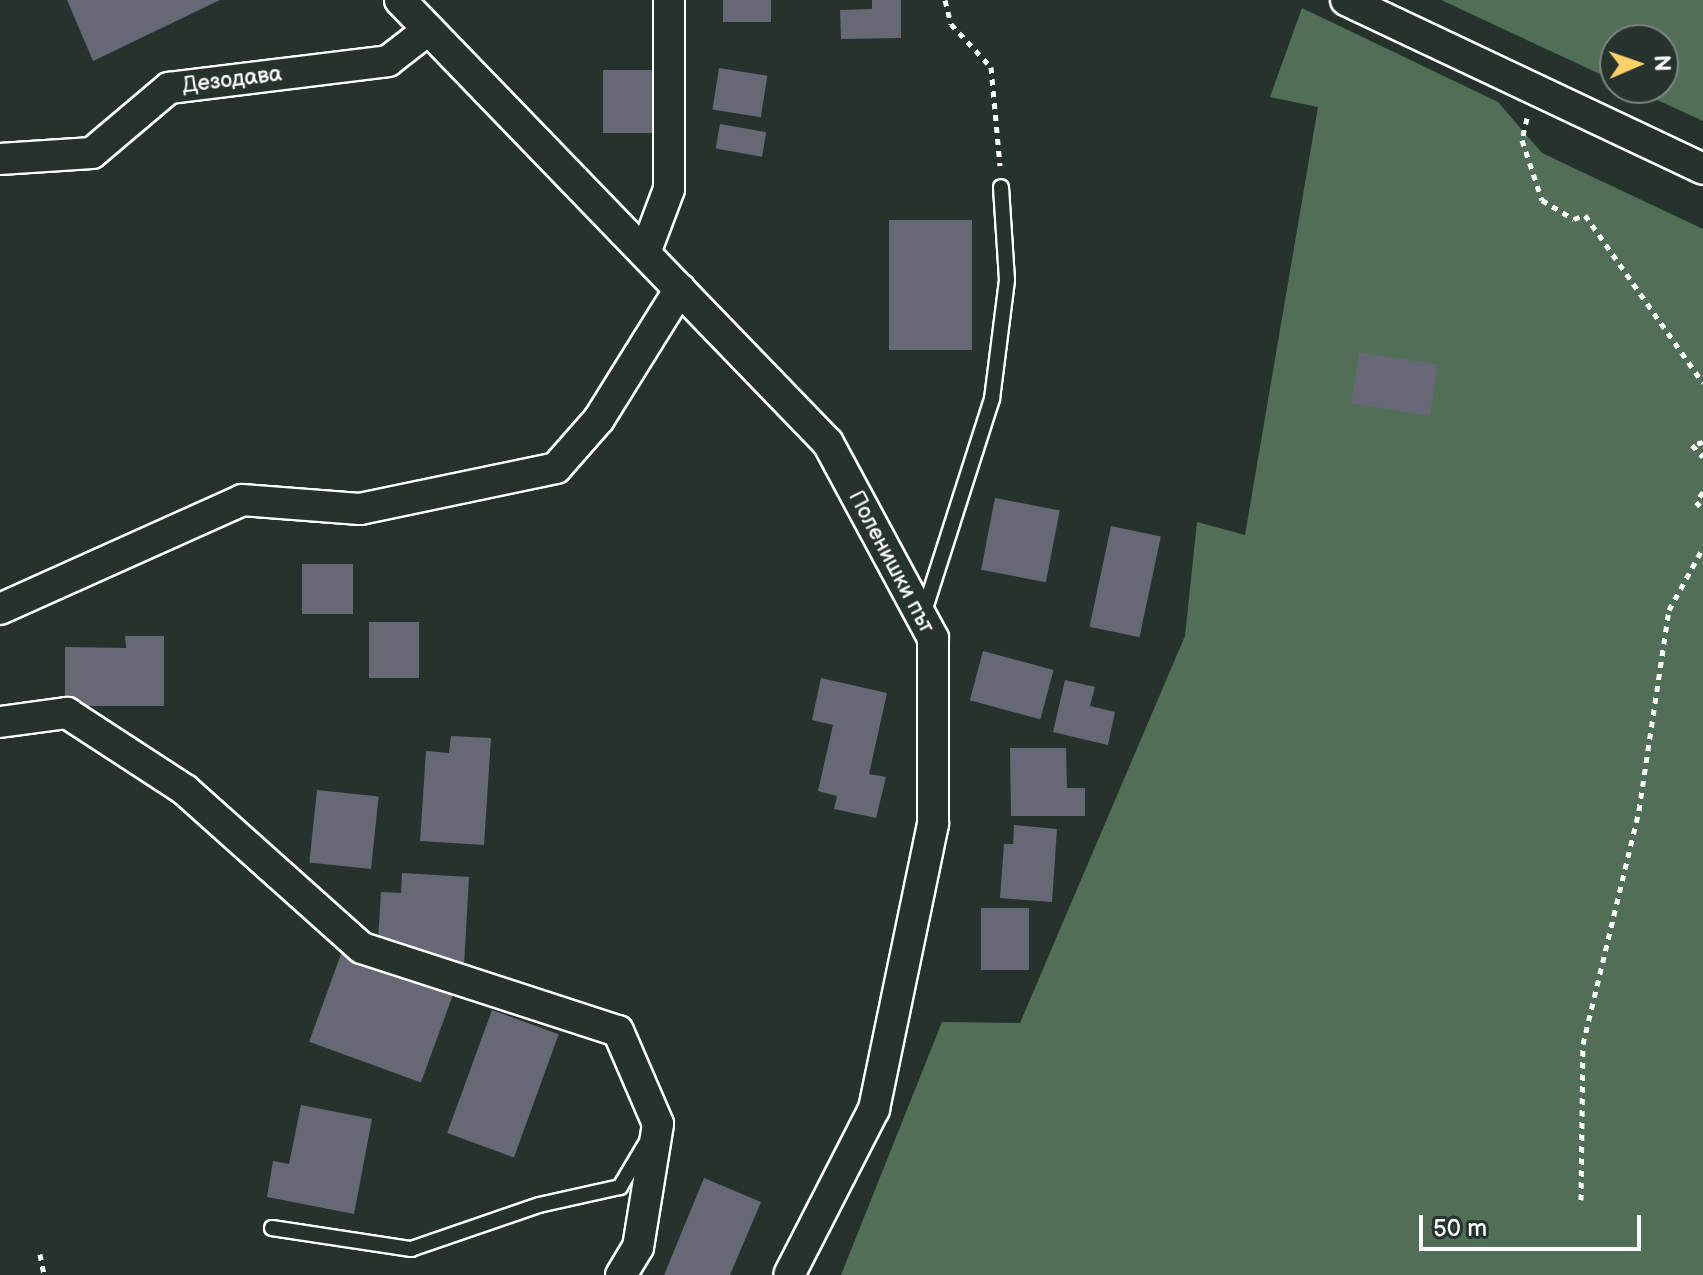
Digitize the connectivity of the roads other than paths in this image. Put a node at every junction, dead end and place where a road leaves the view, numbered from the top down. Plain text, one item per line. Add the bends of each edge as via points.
1 (400, 0) edge
2 (669, 0) edge
3 (1346, 0) edge
4 (428, 30) junction
5 (0, 159) edge
6 (1703, 169) edge
7 (1001, 187) road end
8 (645, 253) junction
9 (680, 289) junction
10 (0, 609) edge
11 (922, 619) junction
12 (0, 722) edge
13 (658, 1124) junction
14 (272, 1228) dead end
15 (621, 1275) edge
16 (789, 1275) edge

1 - 4 street, Поленишки път
2 - 8 street via 669,189
3 - 6 street
4 - 5 street, Дезодава via 388,61 169,88 92,153
4 - 8 street, Поленишки път
7 - 11 lane via 1007,280 992,399
8 - 9 street, Поленишки път
9 - 10 street via 599,419 556,468 360,509 242,500
9 - 11 street, Поленишки път via 828,443
11 - 16 street, Поленишки път via 933,638 930,839 874,1109
12 - 13 street via 67,713 185,790 362,948 618,1031
13 - 14 lane via 620,1187 539,1205 411,1249
13 - 15 street via 638,1247

